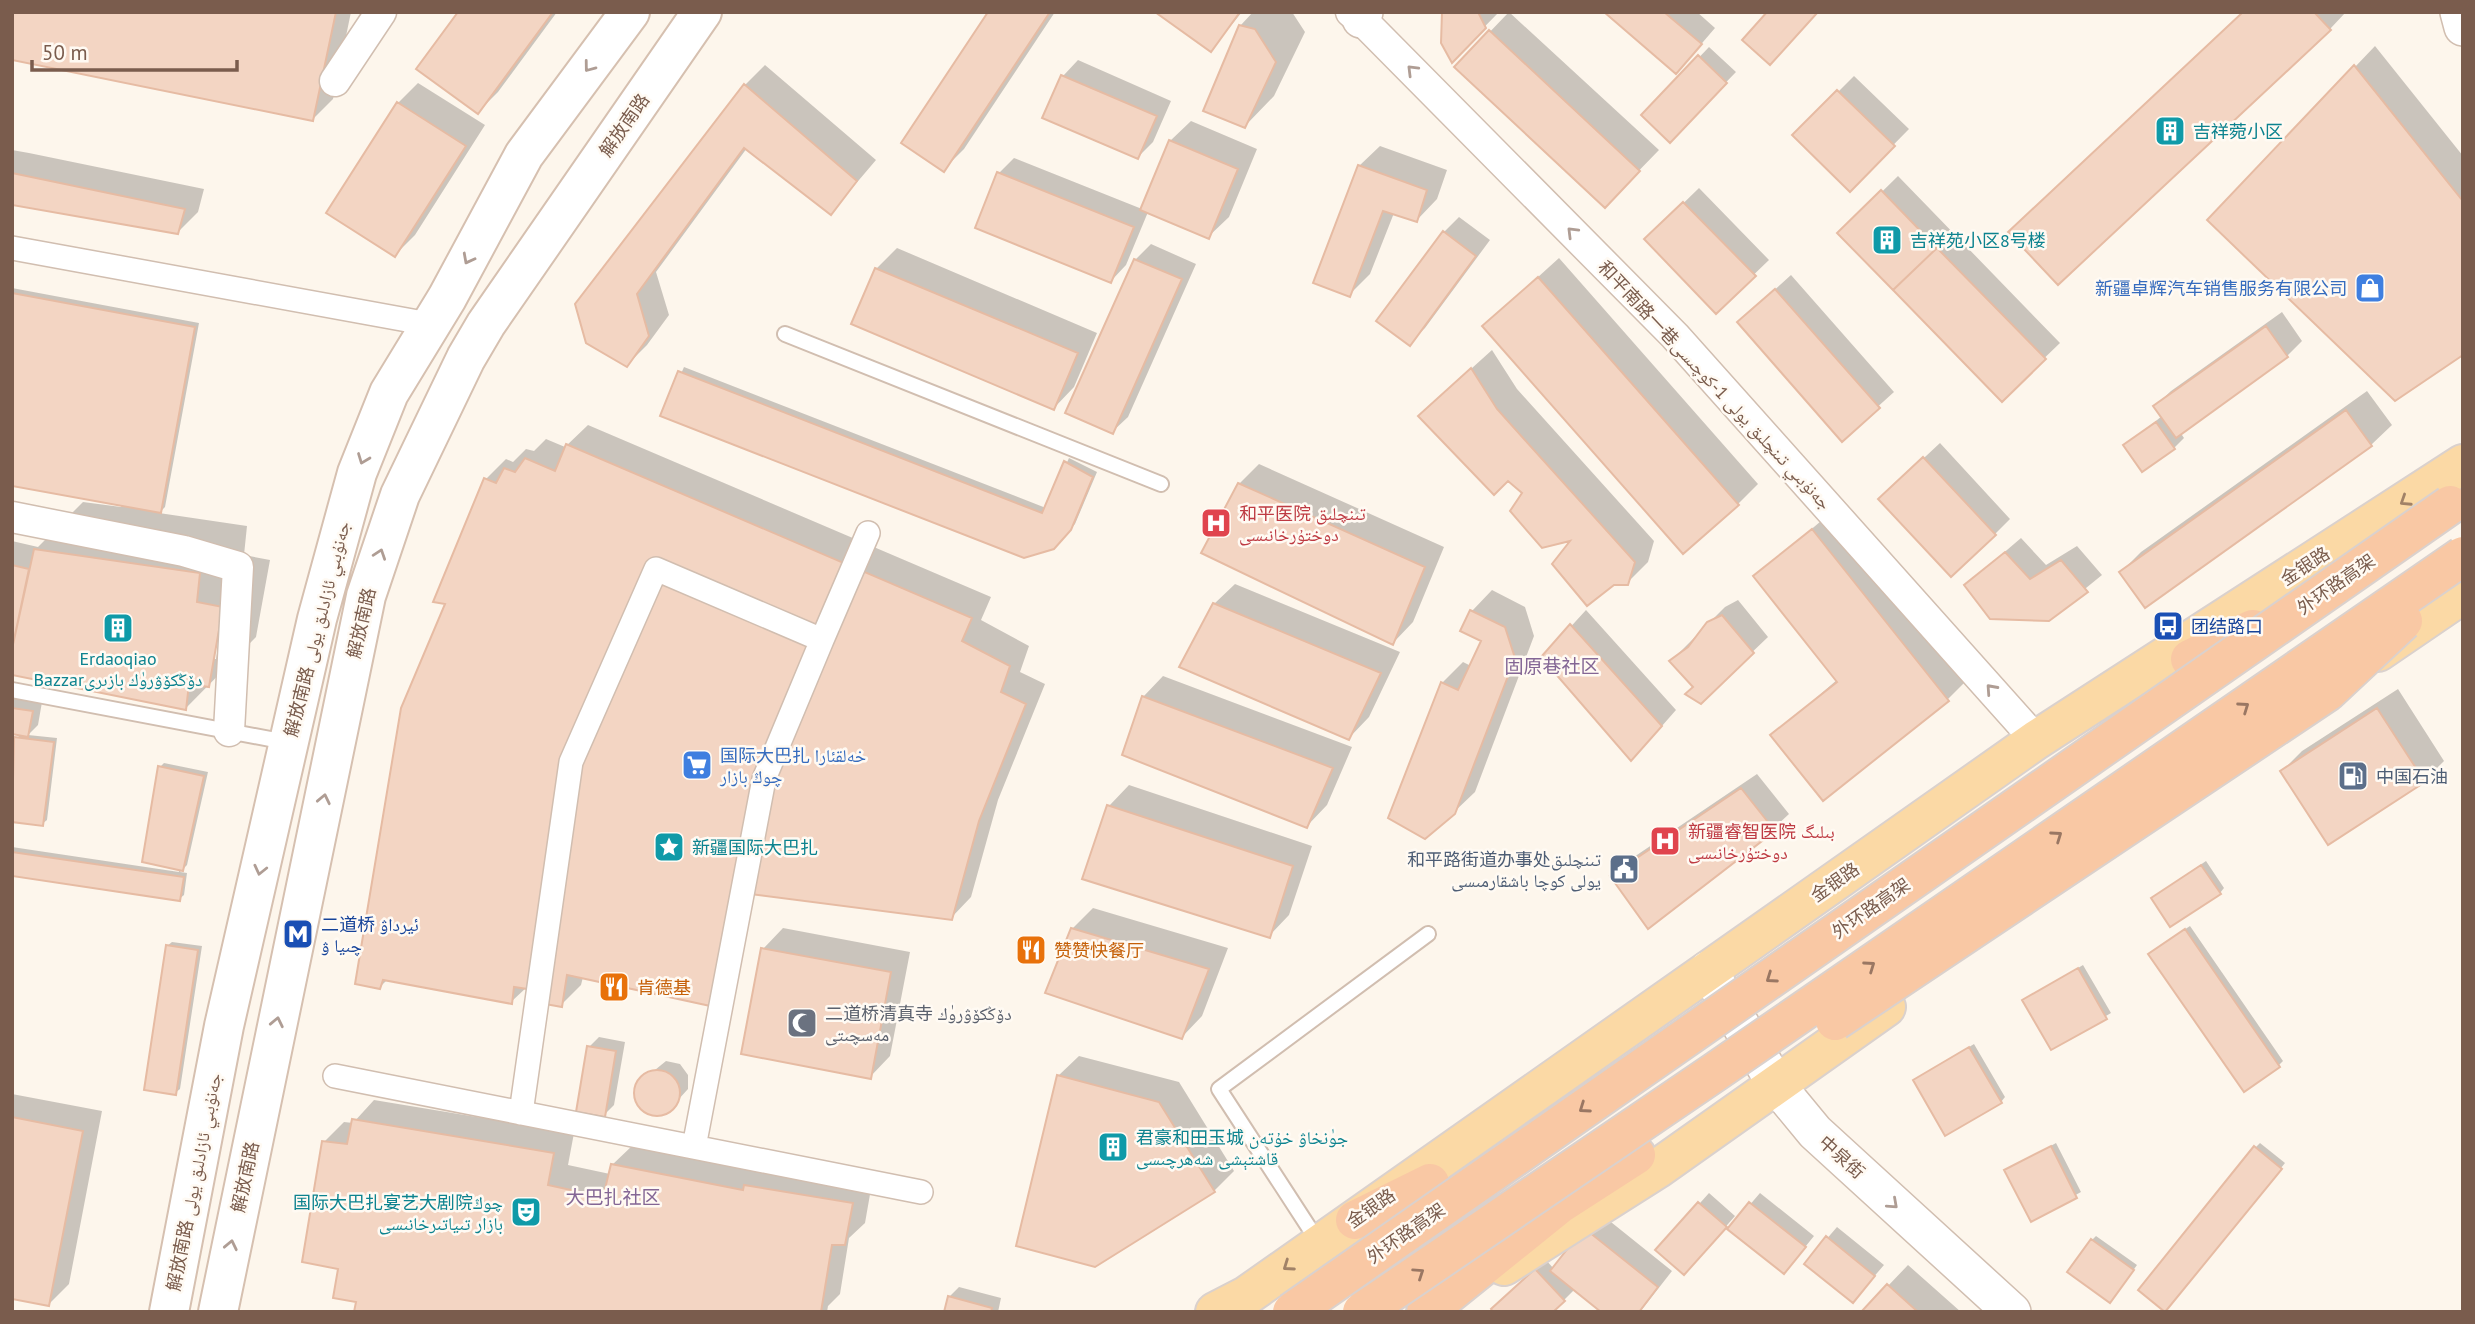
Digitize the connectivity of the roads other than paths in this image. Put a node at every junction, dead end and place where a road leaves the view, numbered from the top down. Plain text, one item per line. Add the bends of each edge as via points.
1 (381, 12) edge
2 (630, 12) edge
3 (702, 12) edge
4 (2459, 12) edge
5 (1359, 15) edge
6 (2463, 27) edge
7 (335, 81) dead end
8 (12, 248) edge
9 (429, 324) junction
10 (785, 334) dead end
11 (2463, 464) edge
12 (1161, 484) dead end
13 (2456, 500) edge
14 (12, 517) edge
15 (868, 533) dead end
16 (2463, 556) edge
17 (2463, 564) edge
18 (2463, 594) edge
19 (2312, 601) junction
20 (822, 640) junction
21 (12, 690) edge
22 (229, 731) junction
23 (2036, 740) junction
24 (289, 742) junction
25 (1428, 934) dead end
26 (1709, 971) junction
27 (335, 1076) dead end
28 (1777, 1086) junction
29 (521, 1113) junction
30 (694, 1147) junction
31 (921, 1192) dead end
32 (1354, 1220) junction
33 (1319, 1244) junction
34 (169, 1312) edge
35 (218, 1312) edge
36 (1215, 1312) edge
37 (1292, 1312) edge
38 (1362, 1312) edge
39 (1426, 1312) edge
40 (1432, 1312) edge
41 (2012, 1312) edge

1 - 7 street
2 -> 9 main road, 解放南路 جەنۇبىي ئازادلىق يولى via 524,155
35 -> 3 main road, 解放南路 via 366,596 400,495 486,324
4 - 6 street
23 -> 5 street, 和平南路一巷جەنۇبىي تىنچلىق يولى 1-كوچىسى via 1675,336
8 - 9 street
9 -> 24 main road, 解放南路 جەنۇبىي ئازادلىق يولى via 389,393 358,473
10 - 12 lane
11 -> 23 main road, 金银路
13 - 19 highway, 外环路高架, bridge
14 - 22 street via 184,551 238,567
15 - 20 street
38 -> 16 highway, bridge
17 - 39 highway, bridge via 2327,692 1560,1205
18 - 28 main road via 2322,690
19 - 32 highway via 2190,659 1430,1183
19 -> 37 highway, 外环路高架, bridge
20 - 29 street via 656,569 571,762
20 - 30 street via 764,779
21 - 22 lane
22 - 24 lane
23 - 26 main road, 金银路
24 -> 34 main road, 解放南路 جەنۇبىي ئازادلىق يولى via 224,1026
25 - 33 lane via 1219,1089
26 - 28 street, 中泉街
26 - 32 main road, 金银路
27 - 29 street
28 - 40 main road via 1657,1169
28 -> 41 street, 中泉街 via 1815,1132
29 - 30 street
30 - 31 street
32 - 33 main road, 金银路
33 -> 36 main road, 金银路 via 1246,1296

